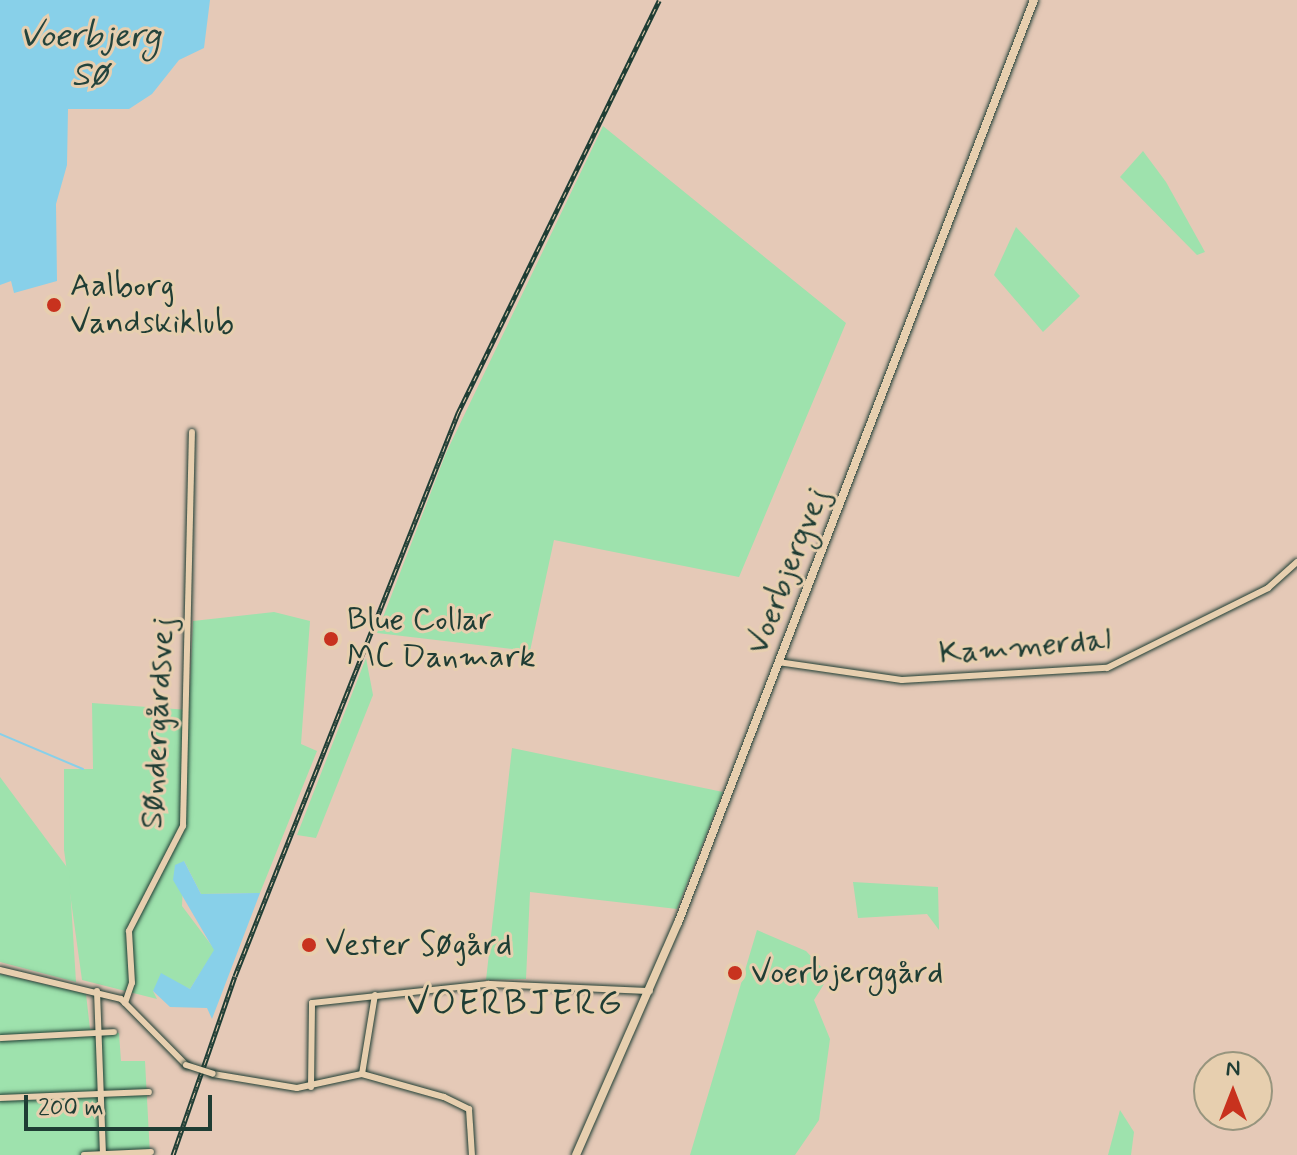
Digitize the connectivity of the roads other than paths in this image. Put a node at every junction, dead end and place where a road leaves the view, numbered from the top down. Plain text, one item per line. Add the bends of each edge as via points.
1 (1034, 0) edge
2 (192, 432) dead end
3 (1297, 562) edge
4 (778, 662) junction
5 (0, 970) edge
6 (97, 991) junction
7 (650, 991) junction
8 (375, 995) junction
9 (125, 1003) junction
10 (114, 1032) dead end
11 (97, 1033) junction
12 (0, 1038) edge
13 (362, 1074) junction
14 (311, 1087) junction
15 (149, 1092) dead end
16 (100, 1094) junction
17 (0, 1098) edge
18 (151, 1152) dead end
19 (103, 1154) edge
20 (84, 1155) edge
21 (472, 1155) edge
22 (576, 1155) edge

1 - 4 street, Voerbjergvej
2 - 9 street, Søndergårdsvej via 183,826 129,931 132,983
3 - 4 street, Kammerdal via 1268,588 1107,668 902,680
4 - 7 street, Voerbjergvej
5 - 6 street
6 - 9 street
6 - 11 street
7 - 8 street via 549,982
7 - 22 street, Voerbjergvej
8 - 13 street
8 - 14 street via 312,1003
9 - 14 street, bridge via 186,1065 213,1074
10 - 11 street
11 - 12 street
11 - 16 street
13 - 14 street
13 - 21 street via 466,1105
15 - 16 street
16 - 17 street
16 - 19 street
18 - 19 street
19 - 20 street

